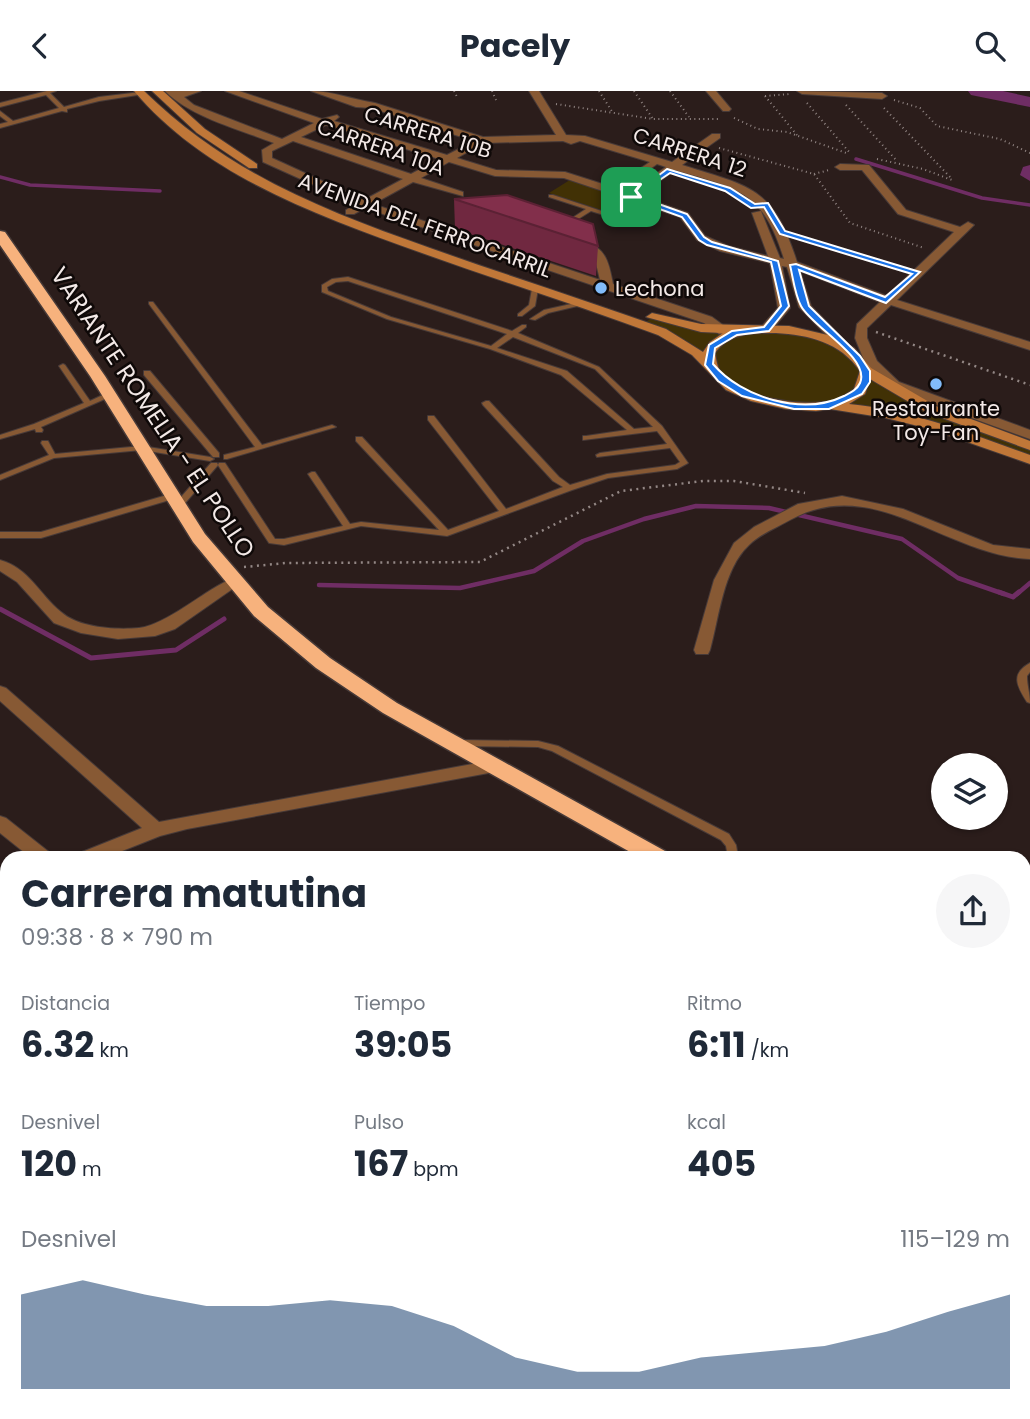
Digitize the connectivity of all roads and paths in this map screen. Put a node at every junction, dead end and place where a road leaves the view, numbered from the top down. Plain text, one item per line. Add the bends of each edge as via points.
1 (157, 91) edge
2 (196, 91) edge
3 (230, 91) edge
4 (316, 91) edge
5 (454, 91) edge
6 (492, 91) edge
7 (599, 91) edge
8 (634, 91) edge
9 (670, 91) edge
10 (711, 91) edge
11 (50, 92) edge
12 (140, 92) edge
13 (800, 92) edge
14 (173, 94) edge
15 (835, 94) junction
16 (877, 95) junction
17 (537, 96) edge
18 (458, 99) dead end
19 (496, 100) dead end
20 (807, 104) dead end
21 (0, 105) edge
22 (359, 105) junction
23 (726, 109) joint
24 (65, 111) junction
25 (0, 113) edge
26 (614, 114) junction
27 (653, 119) junction
28 (690, 119) junction
29 (735, 119) junction
30 (323, 122) junction
31 (12, 123) junction
32 (0, 126) edge
33 (716, 136) dead end
34 (562, 137) junction
35 (284, 139) junction
36 (482, 140) junction
37 (705, 144) junction
38 (1030, 153) edge
39 (852, 154) dead end
40 (447, 160) junction
41 (898, 163) dead end
42 (652, 165) junction
43 (840, 167) dead end
44 (673, 168) junction
45 (411, 178) junction
46 (953, 180) dead end
47 (612, 191) junction
48 (460, 194) dead end
49 (551, 196) dead end
50 (631, 197) junction
51 (364, 204) junction
52 (760, 206) junction
53 (590, 209) junction
54 (351, 212) junction
55 (626, 220) dead end
56 (463, 222) edge
57 (428, 225) junction
58 (557, 230) joint
59 (782, 233) junction
60 (0, 235) edge
61 (939, 253) junction
62 (774, 261) junction
63 (793, 265) junction
64 (918, 273) junction
65 (607, 285) junction
66 (535, 289) junction
67 (886, 300) junction
68 (151, 303) dead end
69 (580, 304) junction
70 (531, 306) junction
71 (546, 311) junction
72 (520, 314) dead end
73 (534, 319) dead end
74 (511, 321) dead end
75 (524, 326) dead end
76 (861, 327) junction
77 (500, 329) junction
78 (766, 329) junction
79 (723, 331) junction
80 (743, 331) junction
81 (513, 334) junction
82 (842, 345) junction
83 (1030, 346) edge
84 (492, 348) junction
85 (64, 366) dead end
86 (712, 370) junction
87 (866, 371) junction
88 (147, 373) dead end
89 (1030, 385) edge
90 (110, 395) junction
91 (486, 403) dead end
92 (88, 404) junction
93 (829, 406) junction
94 (431, 418) dead end
95 (332, 427) dead end
96 (659, 428) junction
97 (632, 431) junction
98 (1030, 435) edge
99 (0, 437) edge
100 (586, 438) dead end
101 (359, 439) dead end
102 (45, 443) dead end
103 (670, 446) junction
104 (1030, 446) edge
105 (142, 448) junction
106 (260, 448) junction
107 (600, 455) dead end
108 (53, 456) junction
109 (218, 460) junction
110 (1030, 460) edge
111 (312, 474) dead end
112 (0, 478) edge
113 (569, 488) junction
114 (808, 493) dead end
115 (174, 502) junction
116 (504, 512) junction
117 (347, 526) junction
118 (447, 533) junction
119 (0, 535) edge
120 (1030, 554) edge
121 (0, 565) edge
122 (248, 566) dead end
123 (233, 583) junction
124 (702, 650) dead end
125 (1030, 666) edge
126 (0, 692) edge
127 (1030, 700) edge
128 (452, 743) junction
129 (494, 766) junction
130 (0, 823) edge
131 (156, 830) junction
132 (35, 851) edge
133 (104, 851) edge
134 (646, 851) edge
135 (732, 851) edge

1 - 54 main road, AVENIDA DEL FERROCARRIL via 241,159
2 - 14 street
3 - 30 street, CARRERA 10B
4 - 22 street
5 - 18 path
6 - 19 path
7 - 26 path
8 - 27 path
9 - 28 path
10 - 23 street
11 - 21 lane
11 - 24 lane
12 - 24 lane via 96,98
12 - 66 main road, AVENIDA DEL FERROCARRIL via 203,149 275,191 338,219
13 - 15 street
13 - 29 path via 765,96 798,137
14 - 35 street, CARRERA 10A
15 - 16 street
15 - 41 path
16 - 38 path via 920,108 937,126 1000,139
16 - 46 path
17 - 26 path
17 - 34 street
20 - 39 path
22 - 30 street
22 - 36 street via 372,104
23 - 29 path
24 - 31 lane
25 - 31 lane
26 - 27 path
27 - 28 path
28 - 29 path
30 - 35 street
30 - 40 street, CARRERA 10B
31 - 32 lane
33 - 37 street
34 - 36 street
34 - 42 street, CARRERA 12
34 - 44 street, CARRERA 12 via 581,138
35 - 45 street, CARRERA 10A
35 - 51 street via 267,150 267,160
36 - 40 street
37 - 44 street
37 - 61 path via 814,174 849,223
40 - 45 street
40 - 47 street, CARRERA 10B via 495,173 552,172
42 - 44 street, CARRERA 12
42 - 47 street
43 - 61 street via 865,167 902,212 965,228
44 - 50 street
44 - 52 street, CARRERA 12
45 - 48 street, CARRERA 10A
45 - 51 street
47 - 50 street, CARRERA 10B
49 - 53 lane
50 - 62 street, CARRERA 10B via 684,215 710,243
51 - 54 street
51 - 57 street
52 - 59 street, CARRERA 12
52 - 62 street, CARRERA 12
53 - 55 lane
53 - 58 lane
54 - 79 main road, AVENIDA DEL FERROCARRIL via 652,317
56 - 57 street
57 - 65 street
58 - 65 street via 598,250
59 - 63 street, CARRERA 12
59 - 64 path
60 - 90 highway, VARIANTE ROMELIA - EL POLLO
61 - 64 street
62 - 63 street, CARRERA 10B
62 - 78 street, CARRERA 12 via 785,306
63 - 67 street, CARRERA 10B
63 - 82 street, CARRERA 12 via 805,307
64 - 67 street
65 - 79 street via 708,320
66 - 69 main road, AVENIDA DEL FERROCARRIL
66 - 70 lane
67 - 76 street
67 - 83 street, CARRERA 10B
68 - 106 lane
69 - 71 lane
69 - 86 main road, AVENIDA DEL FERROCARRIL via 675,338
70 - 71 lane
70 - 72 lane
71 - 73 lane
74 - 77 lane
75 - 81 lane
76 - 89 path
76 - 98 street via 871,362 894,385
77 - 81 lane
77 - 84 lane via 348,279 324,286 325,292 389,318
78 - 80 main road, AVENIDA DEL FERROCARRIL
78 - 82 main road, AVENIDA DEL FERROCARRIL via 806,333
79 - 80 main road, AVENIDA DEL FERROCARRIL
80 - 86 main road via 712,347 708,359
81 - 84 lane
81 - 96 lane via 597,368
82 - 87 main road
84 - 97 lane via 564,373
85 - 92 lane
86 - 93 main road, AVENIDA DEL FERROCARRIL via 732,387 760,399 794,406
87 - 93 main road via 859,392
87 - 104 main road via 931,409
88 - 109 lane
90 - 92 lane
90 - 105 highway, VARIANTE ROMELIA - EL POLLO
91 - 113 lane
92 - 99 lane via 38,428
93 - 110 main road via 905,416
94 - 116 lane
95 - 106 lane
96 - 97 lane
96 - 103 lane
97 - 100 lane
101 - 118 lane
102 - 108 lane
103 - 107 lane
103 - 113 lane via 684,463 677,467 607,476
105 - 108 lane
105 - 109 lane
105 - 115 highway, VARIANTE ROMELIA - EL POLLO
106 - 109 lane
108 - 112 lane
109 - 115 lane
109 - 117 lane via 272,541
111 - 117 lane
113 - 116 lane
114 - 122 path via 734,481 621,491 480,562
115 - 119 lane via 41,535
115 - 123 highway, VARIANTE ROMELIA - EL POLLO
116 - 118 lane
117 - 118 lane
120 - 124 street via 989,550 876,506 845,500 815,503 754,533 731,558
121 - 123 street via 23,577 38,599 66,624 127,635 181,622
123 - 128 highway, VARIANTE ROMELIA - EL POLLO via 318,659
125 - 127 lane via 1022,675 1022,687
126 - 131 street
128 - 129 highway, VARIANTE ROMELIA - EL POLLO
128 - 135 lane via 555,748 725,837
129 - 131 street
129 - 134 highway, VARIANTE ROMELIA - EL POLLO
130 - 132 street
131 - 133 street

